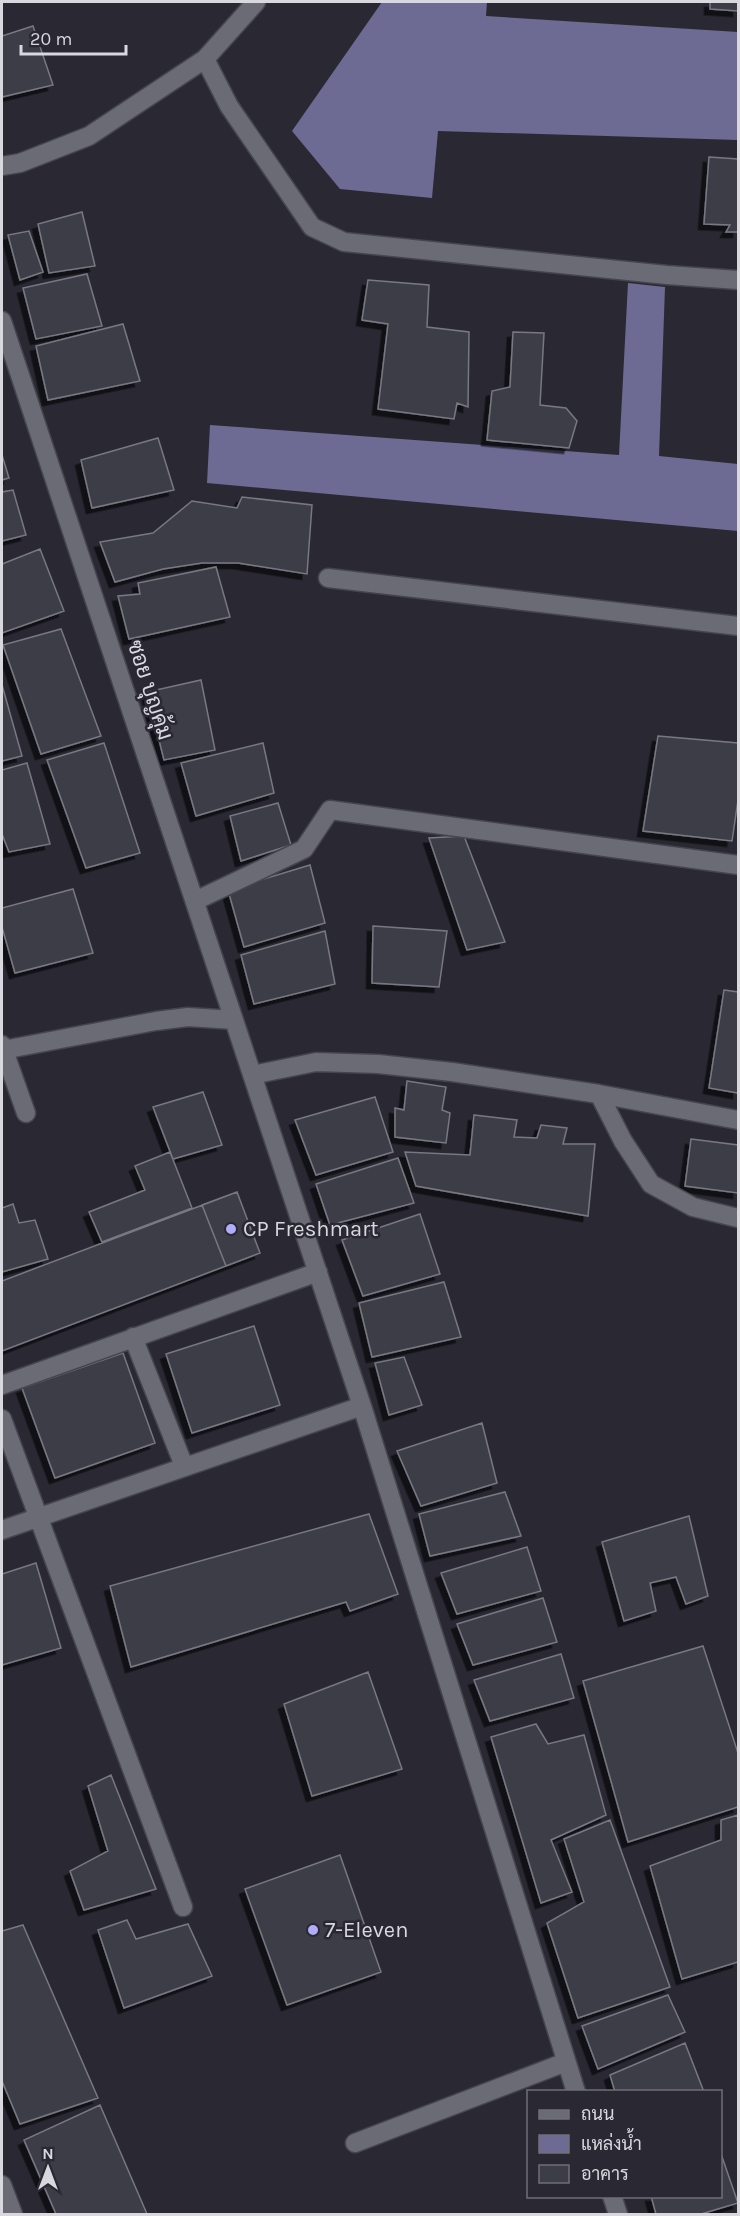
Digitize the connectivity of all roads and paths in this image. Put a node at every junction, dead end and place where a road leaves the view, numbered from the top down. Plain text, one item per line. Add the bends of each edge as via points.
1 (256, 2) edge
2 (205, 59) junction
3 (2, 166) edge
4 (738, 280) edge
5 (2, 321) edge
6 (328, 578) dead end
7 (738, 626) edge
8 (738, 865) edge
9 (195, 901) junction
10 (234, 1020) junction
11 (2, 1047) edge
12 (252, 1075) junction
13 (599, 1094) junction
14 (26, 1113) dead end
15 (738, 1120) edge
16 (738, 1218) edge
17 (318, 1272) junction
18 (134, 1337) junction
19 (2, 1385) edge
20 (362, 1406) junction
21 (2, 1419) edge
22 (184, 1466) junction
23 (39, 1518) junction
24 (2, 1530) edge
25 (183, 1907) dead end
26 (566, 2062) junction
27 (576, 2090) edge
28 (356, 2143) dead end
29 (2, 2186) edge
30 (613, 2198) edge
31 (13, 2214) edge
32 (618, 2214) edge

1 - 2 street
2 - 3 street via 89,136 20,163
2 - 4 street via 229,106 312,227 344,242
5 - 9 street, ซอย บุญคุ้ม
6 - 7 street
8 - 9 street via 330,810 304,849
9 - 10 street, ซอย บุญคุ้ม
10 - 11 street via 188,1017
10 - 12 street, ซอย บุญคุ้ม
11 - 14 street
12 - 13 street via 316,1062 378,1064
12 - 17 street, ซอย บุญคุ้ม
13 - 15 street
13 - 16 street via 651,1184 693,1207
17 - 18 street
17 - 20 street, ซอย บุญคุ้ม
18 - 19 street
18 - 22 street
20 - 22 street
20 - 26 street, ซอย บุญคุ้ม
21 - 23 street
22 - 23 street
23 - 24 street
23 - 25 street
26 - 27 street, ซอย บุญคุ้ม
26 - 28 street
29 - 31 street
30 - 32 street

